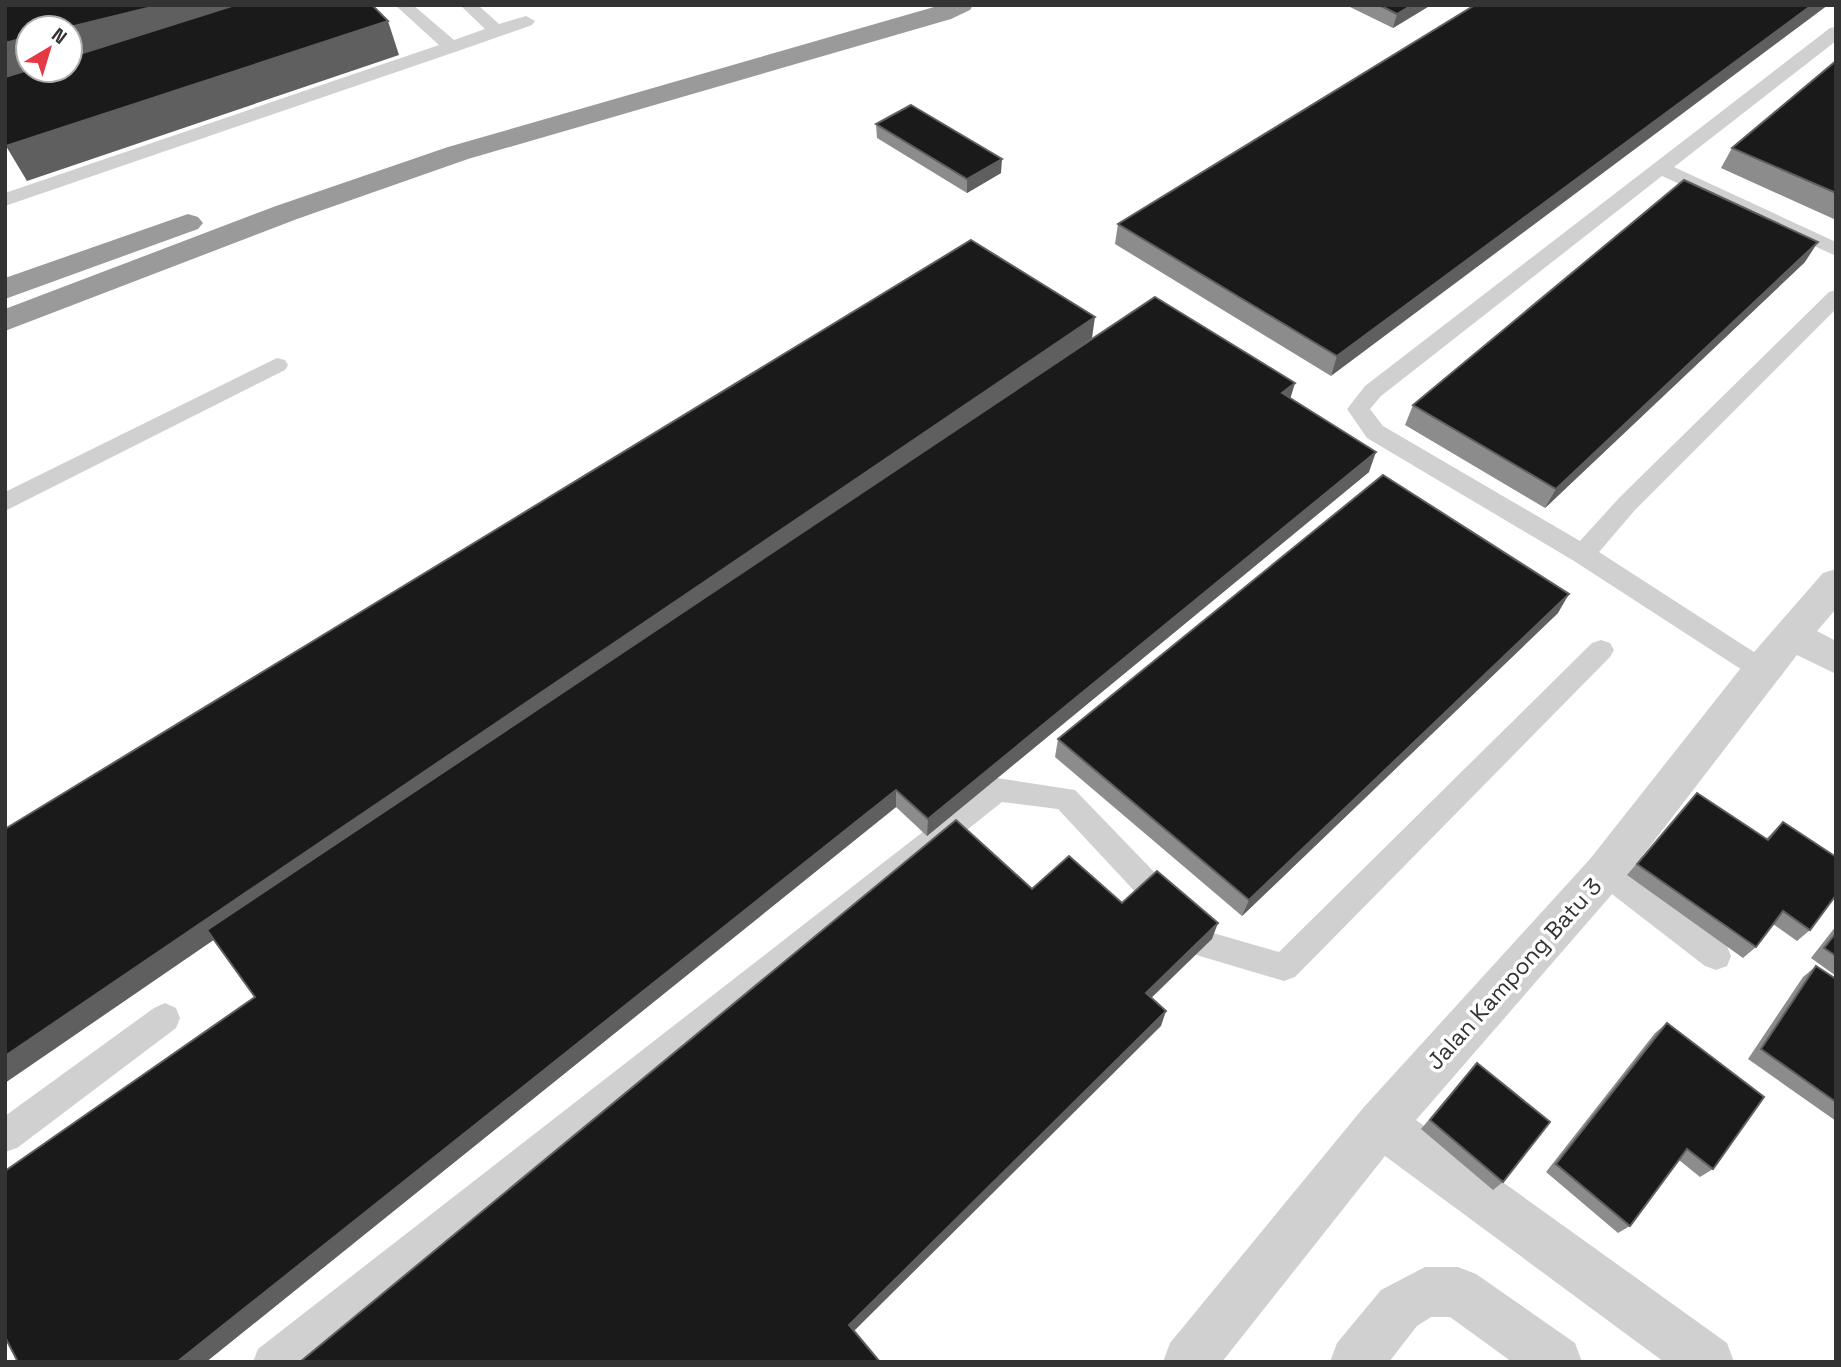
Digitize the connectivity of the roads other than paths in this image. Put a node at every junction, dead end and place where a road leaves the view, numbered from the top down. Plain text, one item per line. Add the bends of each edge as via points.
1 (403, 5) edge
2 (468, 5) edge
3 (902, 5) edge
4 (961, 5) edge
5 (526, 21) dead end
6 (494, 31) junction
7 (1836, 32) edge
8 (452, 47) junction
9 (1660, 168) junction
10 (5, 200) edge
11 (1836, 250) edge
12 (5, 289) edge
13 (1836, 297) edge
14 (5, 321) edge
15 (277, 365) dead end
16 (5, 502) edge
17 (1583, 554) junction
18 (1836, 583) edge
19 (1792, 635) junction
20 (1601, 650) dead end
21 (1836, 659) edge
22 (1762, 670) junction
23 (1605, 872) junction
24 (1716, 956) dead end
25 (165, 1018) dead end
26 (1381, 1124) junction
27 (5, 1136) edge
28 (271, 1362) edge
29 (1189, 1362) edge
30 (1356, 1362) edge
31 (1556, 1362) edge
32 (1707, 1362) edge

1 - 8 lane
2 - 6 lane
3 - 12 highway via 569,95
4 - 14 highway via 824,50 457,153 270,218
5 - 6 lane
6 - 8 lane
7 - 9 lane
8 - 10 lane
9 - 11 lane
9 - 17 lane via 1373,391 1358,409 1375,432
13 - 17 lane via 1627,504
15 - 16 lane
17 - 22 lane
18 - 19 street, Jalan Kampong Batu 3
19 - 21 street
19 - 22 street, Jalan Kampong Batu 3
20 - 28 lane via 1284,967 1203,944 1065,798 997,790
22 - 23 street, Jalan Kampong Batu 3
23 - 24 lane
23 - 26 street, Jalan Kampong Batu 3
25 - 27 lane
26 - 29 street, Jalan Kampong Batu 3
26 - 32 street
30 - 31 street via 1399,1308 1425,1292 1458,1292

